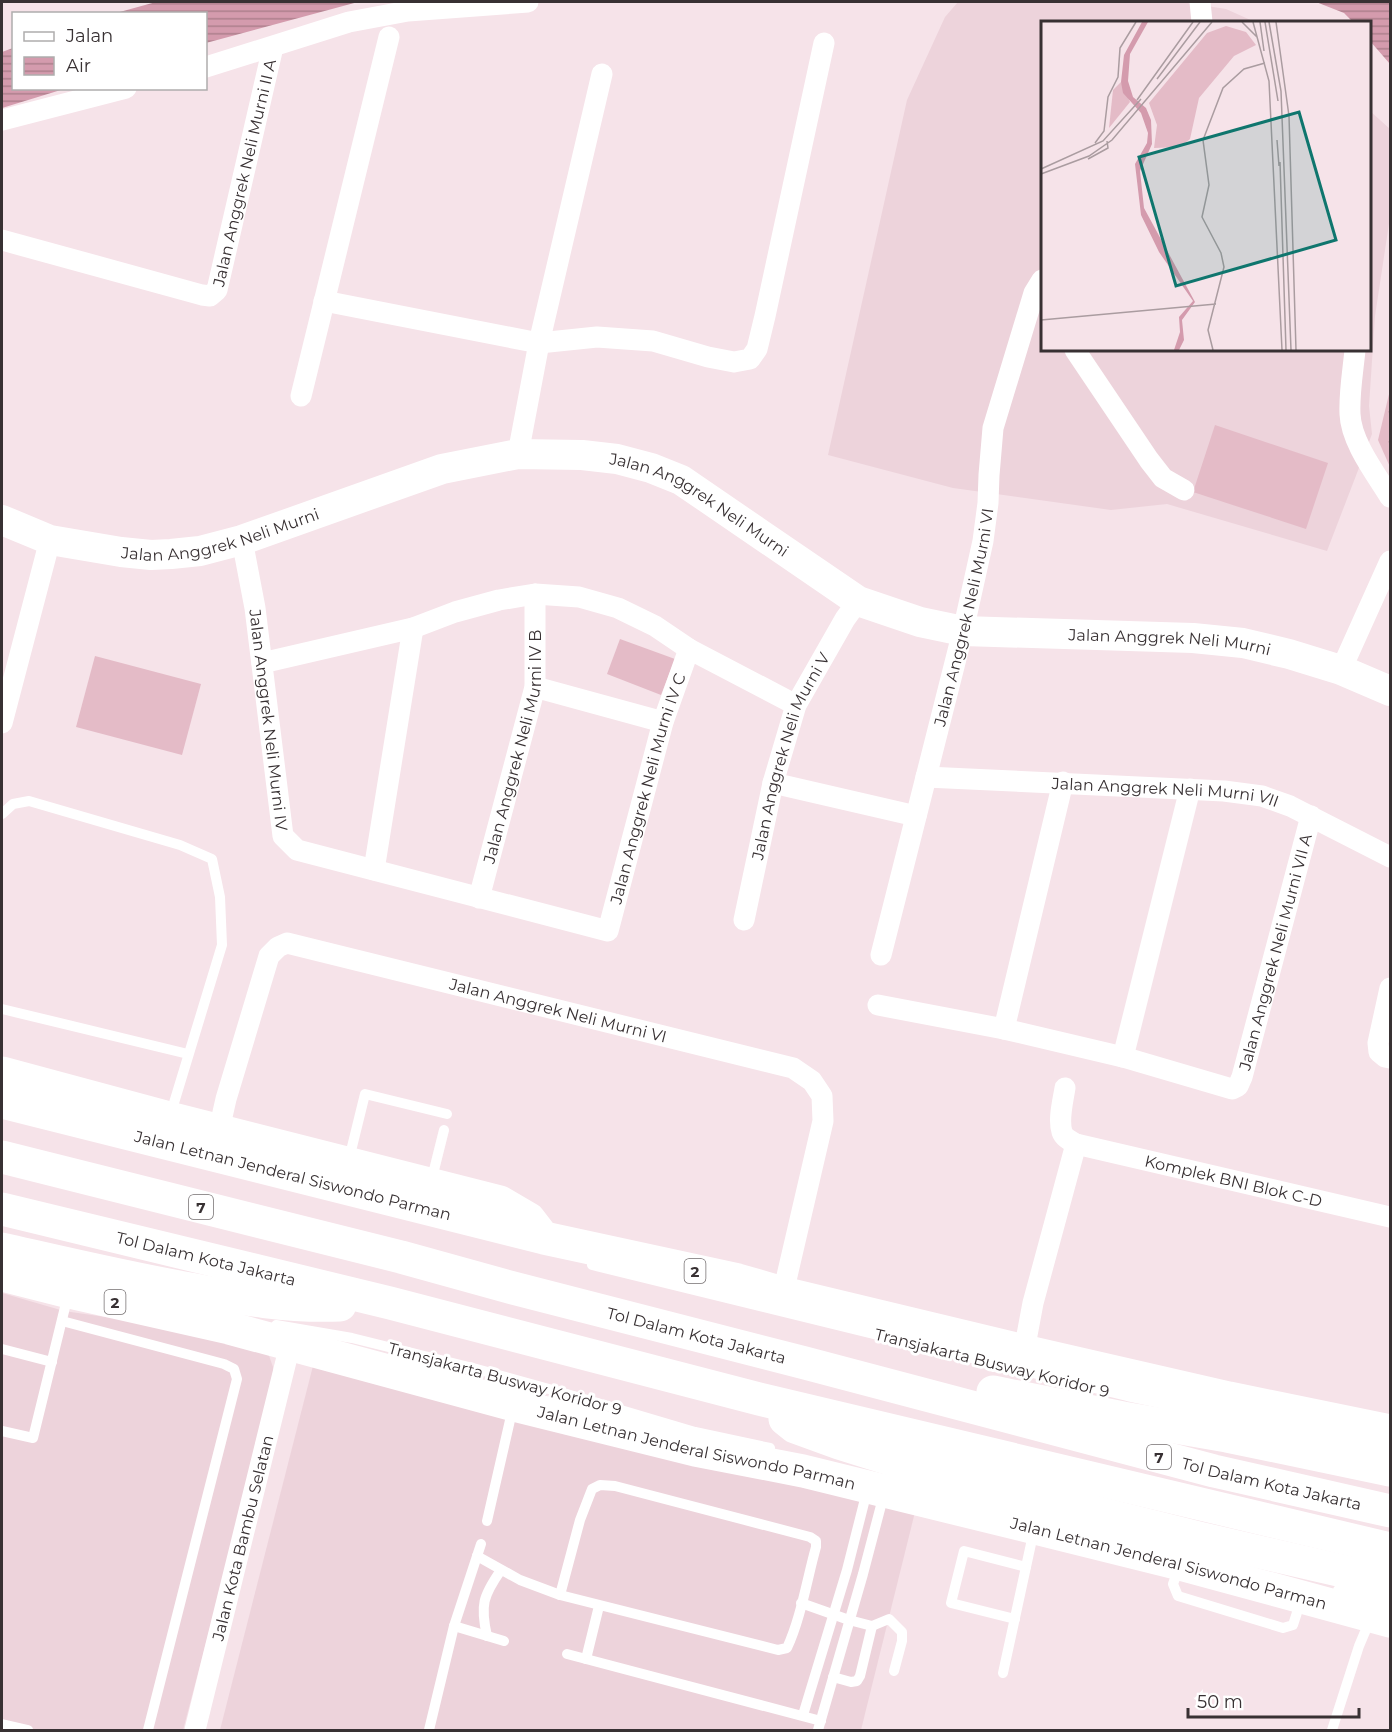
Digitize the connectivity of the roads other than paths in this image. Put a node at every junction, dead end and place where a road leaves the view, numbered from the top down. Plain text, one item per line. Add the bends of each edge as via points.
1 (528, 2) edge
2 (1200, 2) edge
3 (1202, 21) edge
4 (389, 37) dead end
5 (824, 43) dead end
6 (273, 47) junction
7 (207, 67) edge
8 (602, 74) dead end
9 (118, 90) edge
10 (2, 120) edge
11 (2, 240) edge
12 (1040, 291) edge
13 (324, 301) junction
14 (539, 343) junction
15 (1076, 351) edge
16 (1355, 351) edge
17 (301, 396) dead end
18 (518, 454) junction
19 (1184, 490) dead end
20 (1390, 497) edge
21 (2, 520) edge
22 (50, 540) junction
23 (242, 540) junction
24 (1390, 561) edge
25 (535, 594) junction
26 (858, 601) junction
27 (413, 628) junction
28 (963, 631) junction
29 (689, 649) junction
30 (262, 663) junction
31 (1341, 670) junction
32 (535, 687) junction
33 (1390, 690) edge
34 (796, 705) junction
35 (663, 722) junction
36 (2, 723) edge
37 (926, 777) junction
38 (1063, 782) junction
39 (773, 783) junction
40 (1190, 789) junction
41 (2, 814) edge
42 (916, 816) junction
43 (1311, 816) junction
44 (1390, 857) edge
45 (374, 870) junction
46 (479, 898) junction
47 (744, 920) dead end
48 (608, 931) joint
49 (881, 954) dead end
50 (1390, 988) edge
51 (878, 1005) dead end
52 (2, 1009) edge
53 (1004, 1029) junction
54 (188, 1054) junction
55 (1123, 1057) junction
56 (1390, 1058) edge
57 (2, 1073) edge
58 (44, 1085) junction
59 (1065, 1088) dead end
60 (11, 1104) edge
61 (447, 1114) dead end
62 (169, 1118) junction
63 (219, 1130) junction
64 (444, 1130) dead end
65 (1076, 1144) junction
66 (2, 1157) edge
67 (349, 1163) junction
68 (430, 1184) junction
69 (2, 1209) edge
70 (1390, 1216) edge
71 (544, 1239) junction
72 (580, 1262) dead end
73 (2, 1271) edge
74 (783, 1293) junction
75 (390, 1303) junction
76 (65, 1306) junction
77 (216, 1314) dead end
78 (238, 1319) dead end
79 (261, 1323) dead end
80 (290, 1345) junction
81 (2, 1349) edge
82 (1024, 1351) junction
83 (52, 1362) junction
84 (805, 1363) junction
85 (759, 1399) junction
86 (514, 1405) junction
87 (2, 1431) edge
88 (1390, 1431) edge
89 (786, 1452) dead end
90 (1390, 1452) edge
91 (1390, 1470) edge
92 (876, 1489) junction
93 (1390, 1511) edge
94 (487, 1521) dead end
95 (1035, 1528) junction
96 (481, 1544) dead end
97 (1390, 1549) edge
98 (477, 1556) junction
99 (1026, 1567) junction
100 (501, 1570) junction
101 (1390, 1582) edge
102 (560, 1595) junction
103 (801, 1603) junction
104 (600, 1606) junction
105 (833, 1614) junction
106 (1384, 1614) edge
107 (1015, 1619) junction
108 (849, 1620) junction
109 (454, 1626) junction
110 (872, 1626) junction
111 (487, 1636) junction
112 (504, 1641) dead end
113 (567, 1654) dead end
114 (586, 1659) junction
115 (894, 1671) dead end
116 (1003, 1673) dead end
117 (833, 1677) junction
118 (803, 1715) junction
119 (2, 1724) edge
120 (820, 1726) edge
121 (28, 1731) edge
122 (148, 1731) edge
123 (195, 1731) edge
124 (429, 1731) edge
125 (1332, 1731) edge

1 - 6 street via 408,11 349,22
2 - 3 street
4 - 13 street
5 - 14 street via 765,316 757,349 750,359 717,359 652,341 597,337
6 - 7 street
6 - 11 street, Jalan Anggrek Neli Murni II A via 218,290 210,296
8 - 14 street
9 - 10 street
12 - 28 street, Jalan Anggrek Neli Murni VI via 993,428 984,533
13 - 14 street
13 - 17 street
14 - 18 street
15 - 19 street via 1149,460 1164,478
16 - 20 street via 1352,427
18 - 23 street, Jalan Anggrek Neli Murni via 442,469
18 - 26 street, Jalan Anggrek Neli Murni via 618,459 681,480
21 - 22 street, Jalan Anggrek Neli Murni
22 - 23 street, Jalan Anggrek Neli Murni via 151,555 200,551
22 - 36 street
23 - 30 street, Jalan Anggrek Neli Murni IV
24 - 31 street
25 - 27 street via 498,600
25 - 29 street via 579,597 618,608
25 - 32 street, Jalan Anggrek Neli Murni IV B
26 - 28 street, Jalan Anggrek Neli Murni via 920,622
26 - 34 street, Jalan Anggrek Neli Murni V
27 - 30 street
27 - 45 street
28 - 31 street, Jalan Anggrek Neli Murni via 1193,638 1243,644
28 - 37 street, Jalan Anggrek Neli Murni VI
29 - 34 street
29 - 35 street, Jalan Anggrek Neli Murni IV C
30 - 45 street, Jalan Anggrek Neli Murni IV via 283,836 297,849
31 - 33 street, Jalan Anggrek Neli Murni
32 - 35 street
32 - 46 street, Jalan Anggrek Neli Murni IV B
34 - 39 street, Jalan Anggrek Neli Murni V
35 - 48 street, Jalan Anggrek Neli Murni IV C
37 - 38 street, Jalan Anggrek Neli Murni VII
37 - 42 street, Jalan Anggrek Neli Murni VI
38 - 40 street, Jalan Anggrek Neli Murni VII
38 - 53 street
39 - 42 street
39 - 47 street, Jalan Anggrek Neli Murni V
40 - 43 street, Jalan Anggrek Neli Murni VII via 1262,796
40 - 55 street
41 - 54 lane via 13,804 29,801 180,845 212,859 220,897 222,945
42 - 49 street, Jalan Anggrek Neli Murni VI
43 - 44 street, Jalan Anggrek Neli Murni VII
43 - 55 street, Jalan Anggrek Neli Murni VII A via 1238,1086 1232,1089
45 - 46 street, Jalan Anggrek Neli Murni IV
46 - 48 street, Jalan Anggrek Neli Murni IV
50 - 56 street via 1378,1043 1379,1052
51 - 53 street
52 - 54 lane
53 - 55 street
54 - 62 lane
57 - 58 highway
58 - 60 highway
58 - 62 highway
59 - 65 street via 1062,1132
60 - 71 highway, Jalan Letnan Jenderal Siswondo Parman / 2
61 - 67 lane via 365,1094
62 - 63 highway
63 - 67 highway
63 - 74 street, Jalan Anggrek Neli Murni VI via 269,956 287,943 793,1068 812,1081 822,1096 823,1120
64 - 68 lane
65 - 70 street, Komplek BNI Blok C-D
65 - 82 street
66 - 84 highway, Tol Dalam Kota Jakarta / 7
67 - 68 highway
68 - 71 highway via 500,1202 529,1219
69 - 75 highway, Tol Dalam Kota Jakarta / 7
71 - 74 highway, Jalan Letnan Jenderal Siswondo Parman / 2
72 - 90 lane, Transjakarta Busway Koridor 9 via 1127,1396
73 - 75 highway via 148,1282 268,1302 319,1306
73 - 76 highway, Jalan Letnan Jenderal Siswondo Parman / 2
74 - 82 highway, Jalan Letnan Jenderal Siswondo Parman / 2
75 - 85 highway, Tol Dalam Kota Jakarta / 7
76 - 80 highway, Jalan Letnan Jenderal Siswondo Parman / 2 via 229,1328
76 - 83 lane
76 - 122 lane via 224,1364 234,1369 237,1379
77 - 78 lane
79 - 89 lane, Transjakarta Busway Koridor 9 via 352,1338 521,1380 695,1432
80 - 86 highway, Jalan Letnan Jenderal Siswondo Parman / 2
80 - 123 street, Jalan Kota Bambu Selatan
81 - 83 lane
82 - 88 highway, Jalan Letnan Jenderal Siswondo Parman / 2
83 - 87 lane via 33,1438
84 - 91 highway via 918,1376
84 - 93 highway, Tol Dalam Kota Jakarta / 7 via 1214,1471
85 - 97 highway, Tol Dalam Kota Jakarta / 7
85 - 101 highway via 795,1427 922,1468
86 - 92 highway, Jalan Letnan Jenderal Siswondo Parman / 2
86 - 94 lane
92 - 95 highway, Jalan Letnan Jenderal Siswondo Parman / 2
92 - 105 lane
92 - 108 lane
95 - 99 lane
95 - 106 highway, Jalan Letnan Jenderal Siswondo Parman / 2 via 1314,1593
96 - 98 lane
98 - 100 lane
98 - 109 lane
99 - 107 lane
99 - 107 lane via 964,1551 951,1603
100 - 102 lane
100 - 111 lane via 484,1601
102 - 103 lane via 584,1510 592,1489 600,1485 816,1541
102 - 104 lane
103 - 104 lane via 787,1648 778,1650
103 - 105 lane
104 - 114 lane
105 - 108 lane
105 - 118 lane
106 - 125 lane via 1359,1646
107 - 116 lane
108 - 110 lane
108 - 117 lane
109 - 111 lane
109 - 124 lane
110 - 115 lane via 889,1619 902,1632
110 - 117 lane via 857,1681
111 - 112 lane
113 - 114 lane
114 - 118 lane
117 - 120 lane
118 - 120 lane
119 - 121 lane

